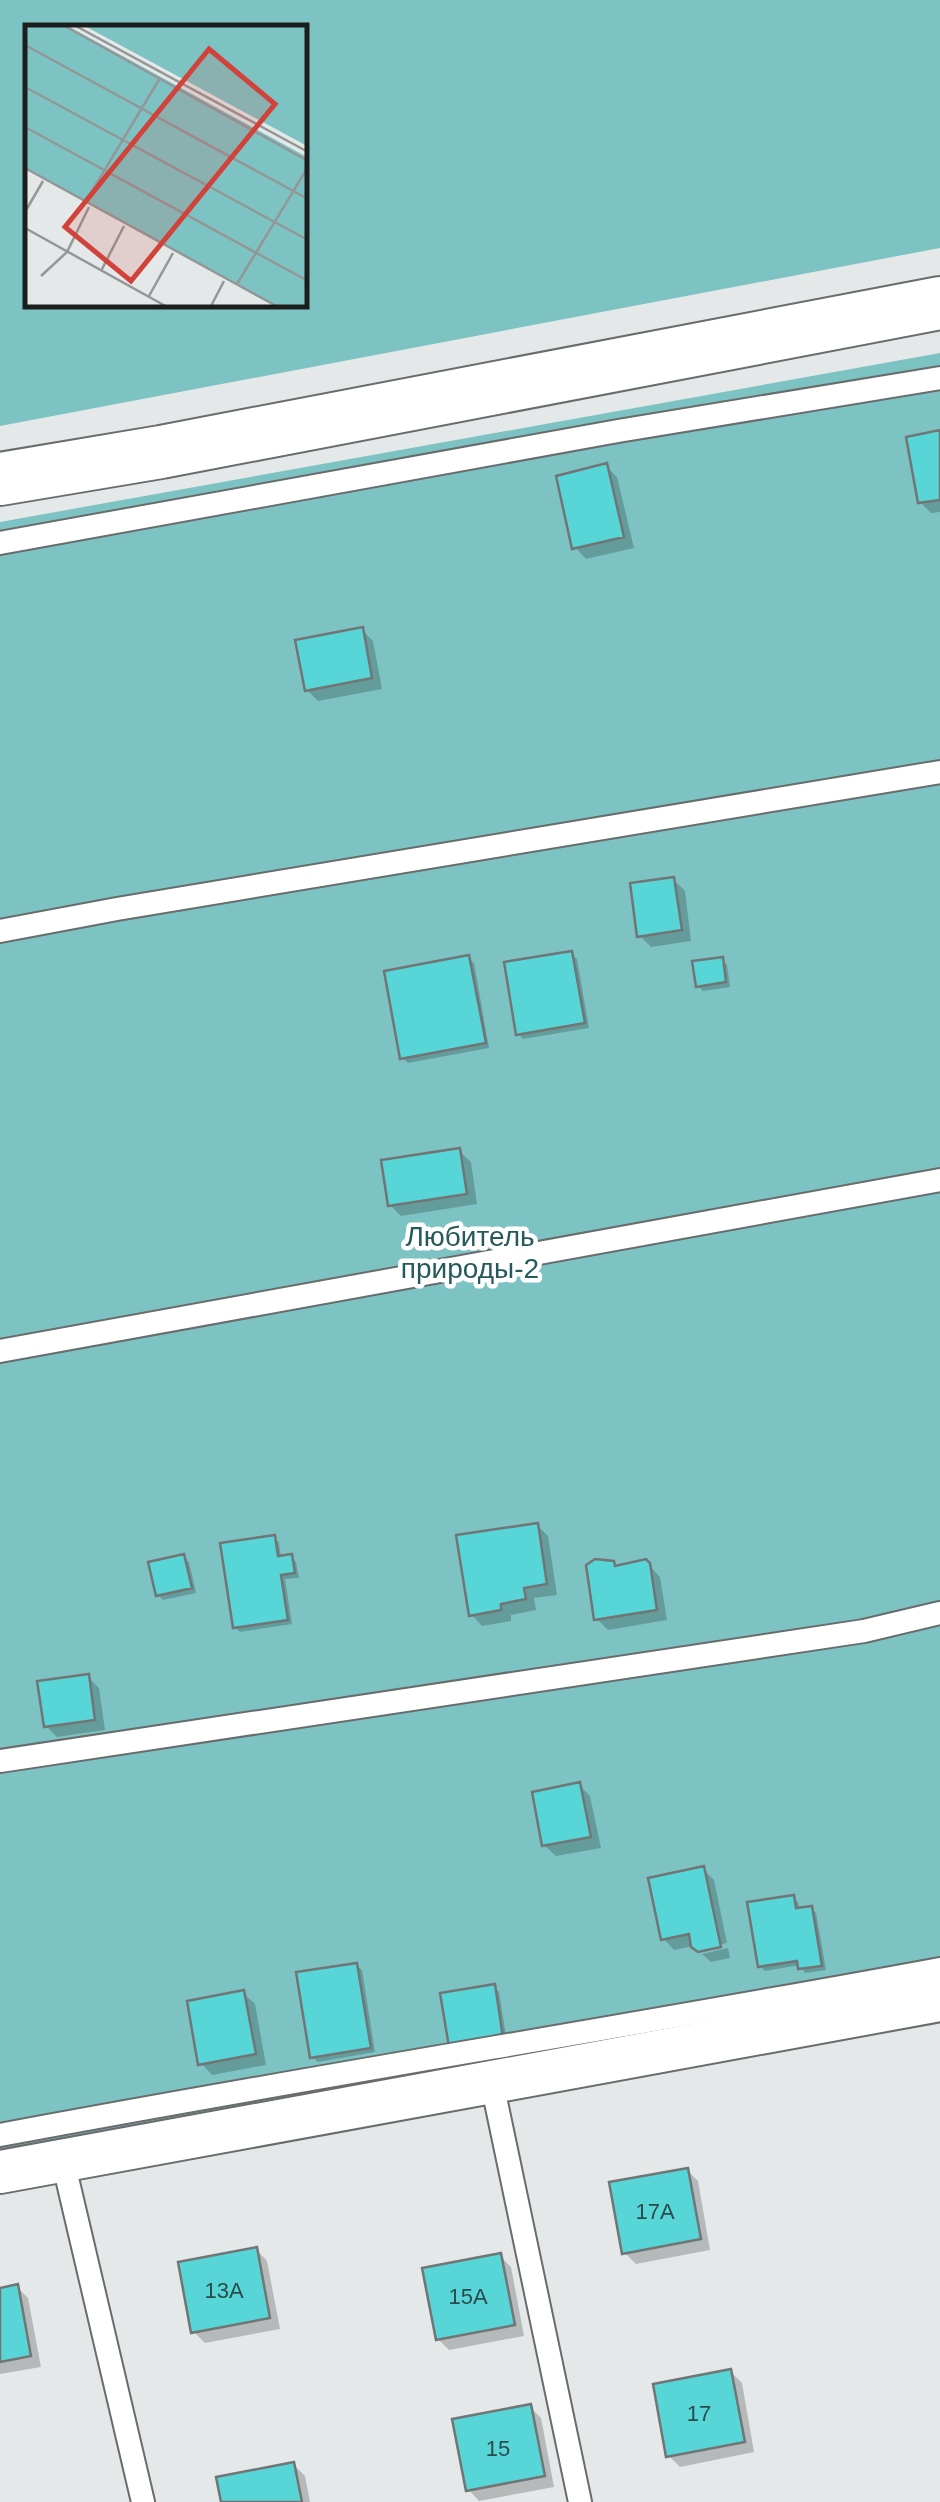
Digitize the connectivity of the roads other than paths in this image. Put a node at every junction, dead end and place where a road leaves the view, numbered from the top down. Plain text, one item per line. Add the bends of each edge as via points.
1 (940, 303) edge
2 (940, 378) edge
3 (0, 479) edge
4 (0, 543) edge
5 (940, 772) edge
6 (0, 930) edge
7 (940, 1180) edge
8 (0, 1351) edge
9 (940, 1613) edge
10 (0, 1761) edge
11 (940, 1969) edge
12 (940, 2000) edge
13 (492, 2084) junction
14 (0, 2135) edge
15 (63, 2161) junction
16 (0, 2172) edge
17 (143, 2502) edge
18 (580, 2502) edge

1 - 3 street
2 - 4 lane
5 - 6 lane
7 - 8 lane
9 - 10 lane via 864,1631
11 - 14 lane
12 - 13 street
13 - 15 street
13 - 18 lane
15 - 16 street
15 - 17 lane

